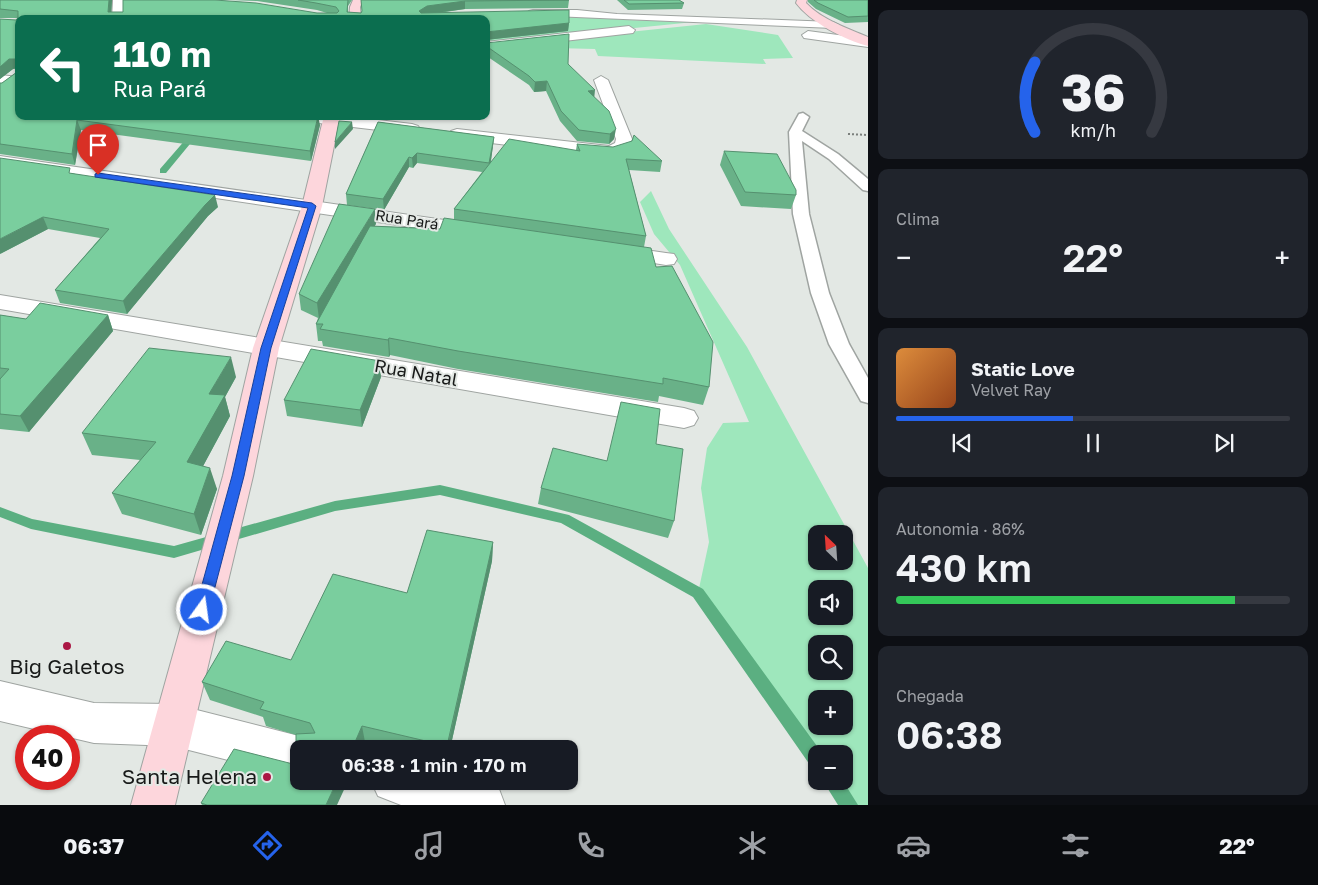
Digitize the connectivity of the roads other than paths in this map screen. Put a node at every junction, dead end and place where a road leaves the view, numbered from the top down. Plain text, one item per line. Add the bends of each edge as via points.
1 (118, 0) edge
2 (358, 0) edge
3 (556, 0) edge
4 (800, 1) edge
5 (684, 7) edge
6 (577, 13) junction
7 (518, 14) edge
8 (118, 15) edge
9 (355, 15) edge
10 (700, 21) junction
11 (833, 26) junction
12 (868, 42) edge
13 (490, 46) edge
14 (490, 46) edge
15 (566, 50) edge
16 (601, 80) dead end
17 (803, 117) dead end
18 (331, 120) edge
19 (346, 120) edge
20 (427, 131) edge
21 (795, 132) junction
22 (446, 133) edge
23 (0, 161) edge
24 (868, 187) edge
25 (312, 206) junction
26 (499, 234) edge
27 (597, 249) edge
28 (666, 259) dead end
29 (0, 302) edge
30 (266, 348) junction
31 (868, 396) edge
32 (684, 418) dead end
33 (0, 701) edge
34 (173, 725) junction
35 (290, 755) edge
36 (427, 790) edge
37 (153, 805) edge
38 (483, 805) edge

1 - 8 street
2 - 9 street
3 - 6 street via 563,9
4 - 11 street via 815,16
5 - 10 street
6 - 7 street
6 - 10 street
10 - 11 street
10 - 12 street
10 - 13 street
11 - 12 street
14 - 15 street
16 - 22 street via 624,139 619,150
17 - 21 lane
18 - 25 street
19 - 20 street
21 - 24 lane via 846,165
21 - 31 lane via 801,214 820,293 839,344
23 - 25 street, Rua Pará
25 - 26 street, Rua Pará
25 - 30 street
27 - 28 street
29 - 30 street, Rua Natal
30 - 32 street, Rua Natal
30 - 34 street via 238,476
33 - 34 street via 94,723
34 - 35 street
34 - 37 street
36 - 38 street

